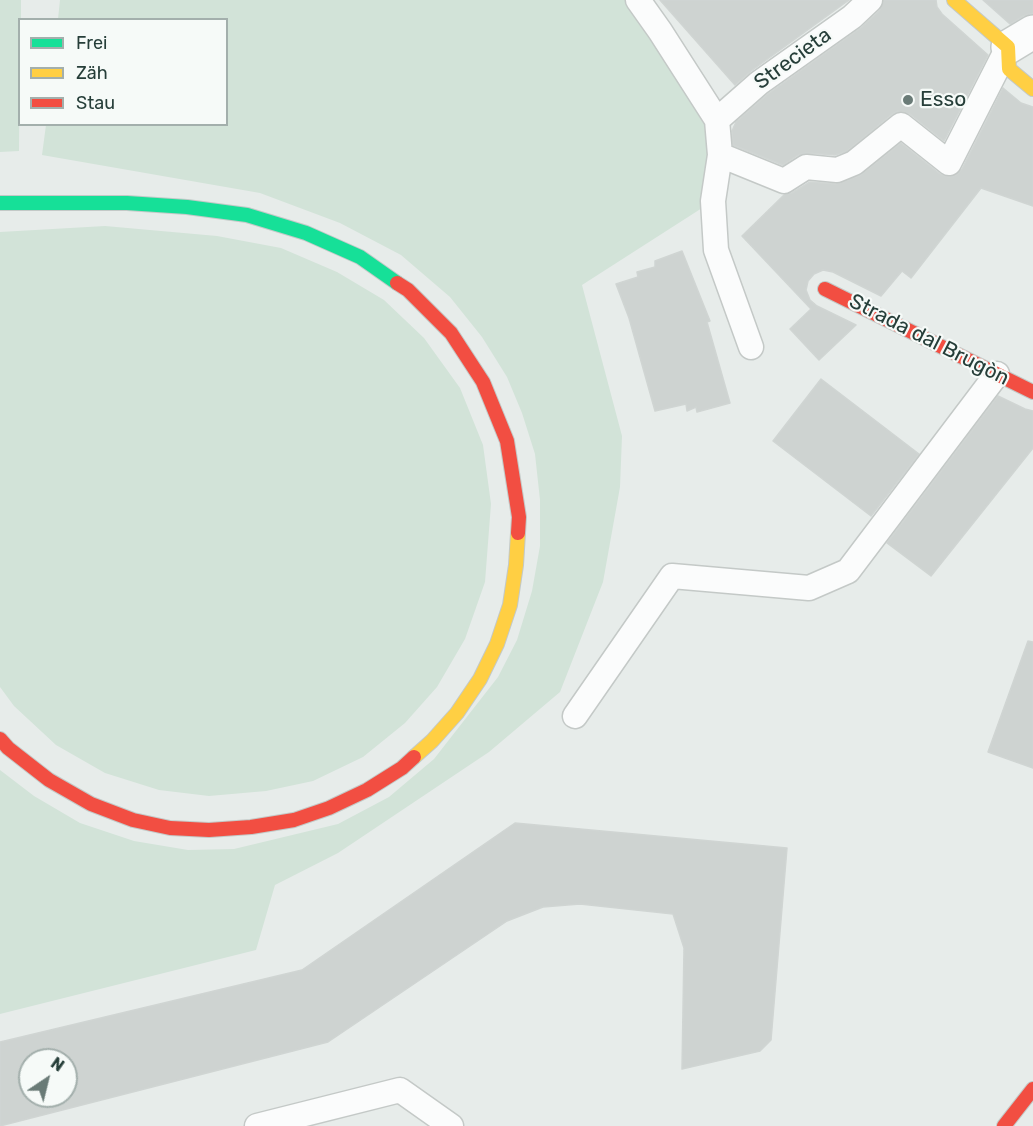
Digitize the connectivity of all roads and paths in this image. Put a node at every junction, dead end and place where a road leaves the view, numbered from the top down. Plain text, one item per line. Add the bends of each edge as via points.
1 (638, 0) edge
2 (870, 0) edge
3 (954, 0) edge
4 (1020, 39) edge
5 (1033, 89) edge
6 (717, 120) junction
7 (720, 155) junction
8 (0, 202) edge
9 (825, 289) dead end
10 (751, 347) dead end
11 (997, 374) junction
12 (1033, 392) edge
13 (575, 716) dead end
14 (0, 739) edge
15 (1033, 1089) edge
16 (256, 1126) edge
17 (451, 1126) edge
18 (1004, 1126) edge

1 - 6 lane
2 - 6 lane, Strecieta via 759,83
3 - 4 main road
4 - 5 main road via 1010,69
4 - 7 lane via 949,163 901,125 854,163 837,170 806,167 784,181
6 - 7 lane
7 - 10 lane via 712,201 716,250
8 - 14 main road via 127,202 248,215 306,233 360,257 408,290 451,333 483,382 507,441 519,517 510,605 480,679 457,713 402,768 329,808 294,820 251,827 171,828 133,820 91,804 49,780
9 - 11 main road, Strada dal Brugòn
11 - 12 main road, Strada dal Brugòn
11 - 13 lane via 848,571 809,588 672,576
15 - 18 main road
16 - 17 lane via 400,1090

